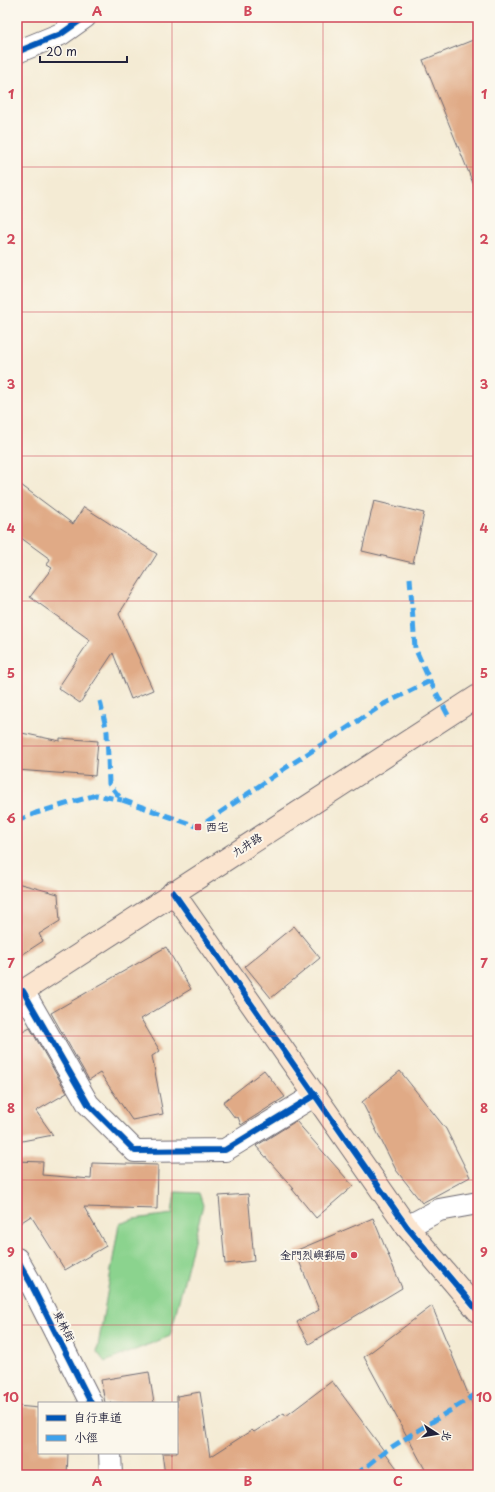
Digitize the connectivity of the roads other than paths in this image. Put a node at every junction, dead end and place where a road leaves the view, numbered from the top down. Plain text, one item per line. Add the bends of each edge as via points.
1 (85, 17) edge
2 (17, 52) edge
3 (478, 696) edge
4 (173, 892) junction
5 (20, 993) edge
6 (315, 1095) junction
7 (478, 1203) edge
8 (407, 1227) junction
9 (17, 1259) edge
10 (478, 1311) edge
11 (90, 1402) edge
12 (110, 1454) edge
13 (111, 1475) edge

1 - 2 street via 61,34
3 - 4 main road, 九井路
4 - 5 main road, 九井路
4 - 6 main road
5 - 6 street via 88,1104 135,1151 225,1150
6 - 8 main road
7 - 8 street via 439,1210
8 - 10 main road
9 - 11 street, 東林街
12 - 13 street

